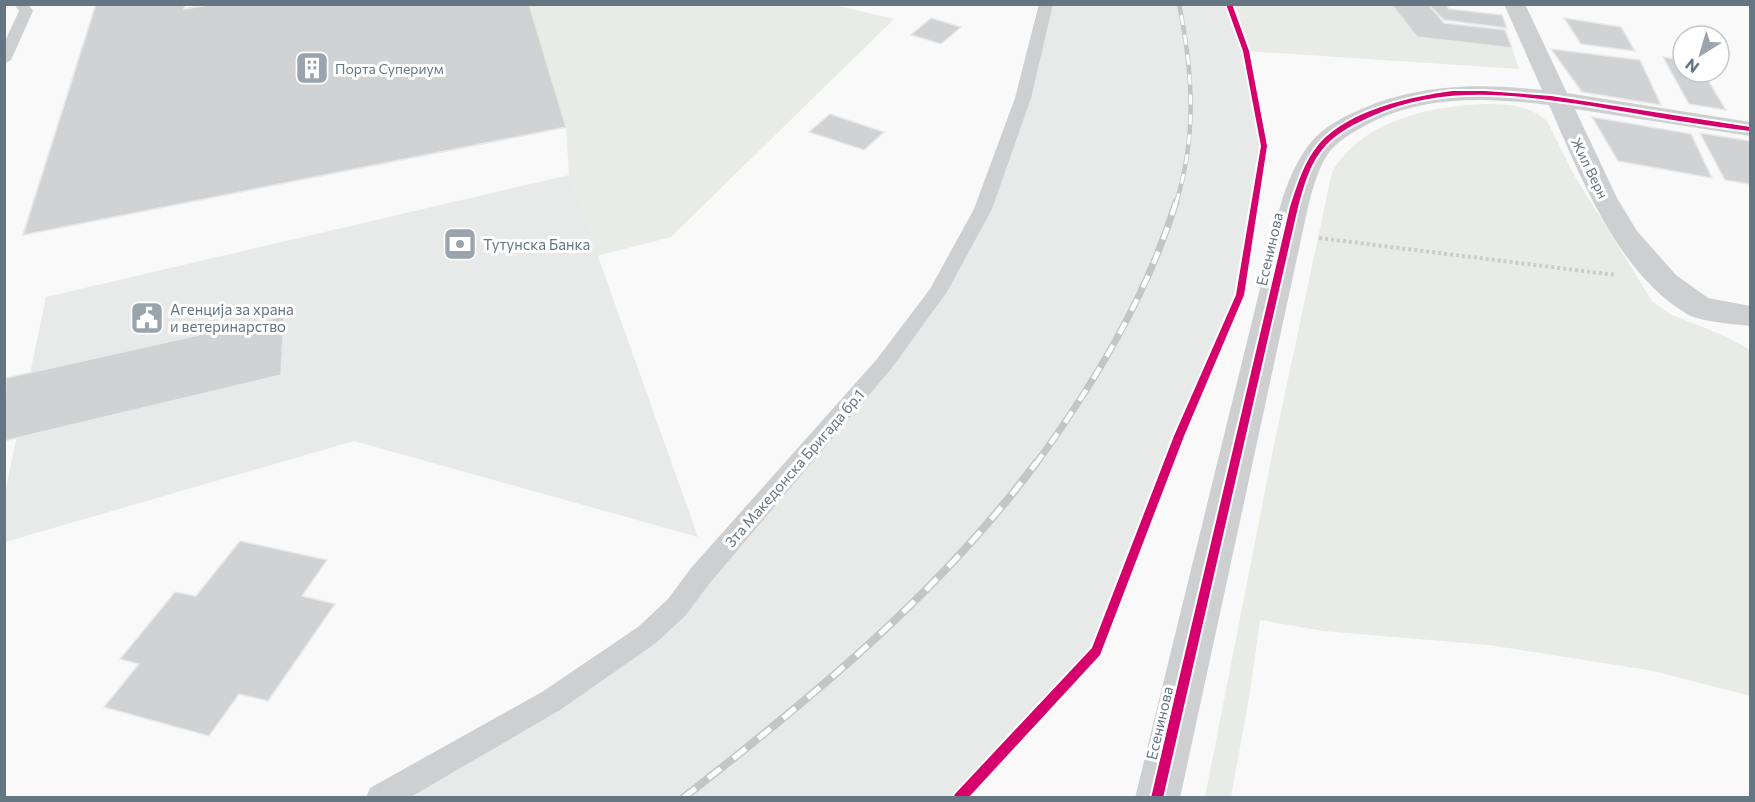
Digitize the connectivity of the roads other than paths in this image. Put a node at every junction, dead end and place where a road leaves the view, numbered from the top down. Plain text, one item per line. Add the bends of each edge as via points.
1 (20, 4) edge
2 (1046, 4) edge
3 (1514, 4) edge
4 (4, 60) edge
5 (1558, 99) junction
6 (1750, 129) edge
7 (1750, 316) edge
8 (380, 798) edge
9 (1157, 798) edge

1 - 4 lane via 26,11
2 - 8 lane, 3та Македонска Бригада бр.1 via 1023,98 983,209 938,292 884,364 677,607 647,635 551,701
3 - 5 street, Жил Верн
5 - 6 street, Есенинова
5 - 7 street, Жил Верн via 1626,236 1666,282 1700,307
5 - 9 street, Есенинова via 1462,93 1432,94 1398,102 1337,132 1309,165 1294,207

